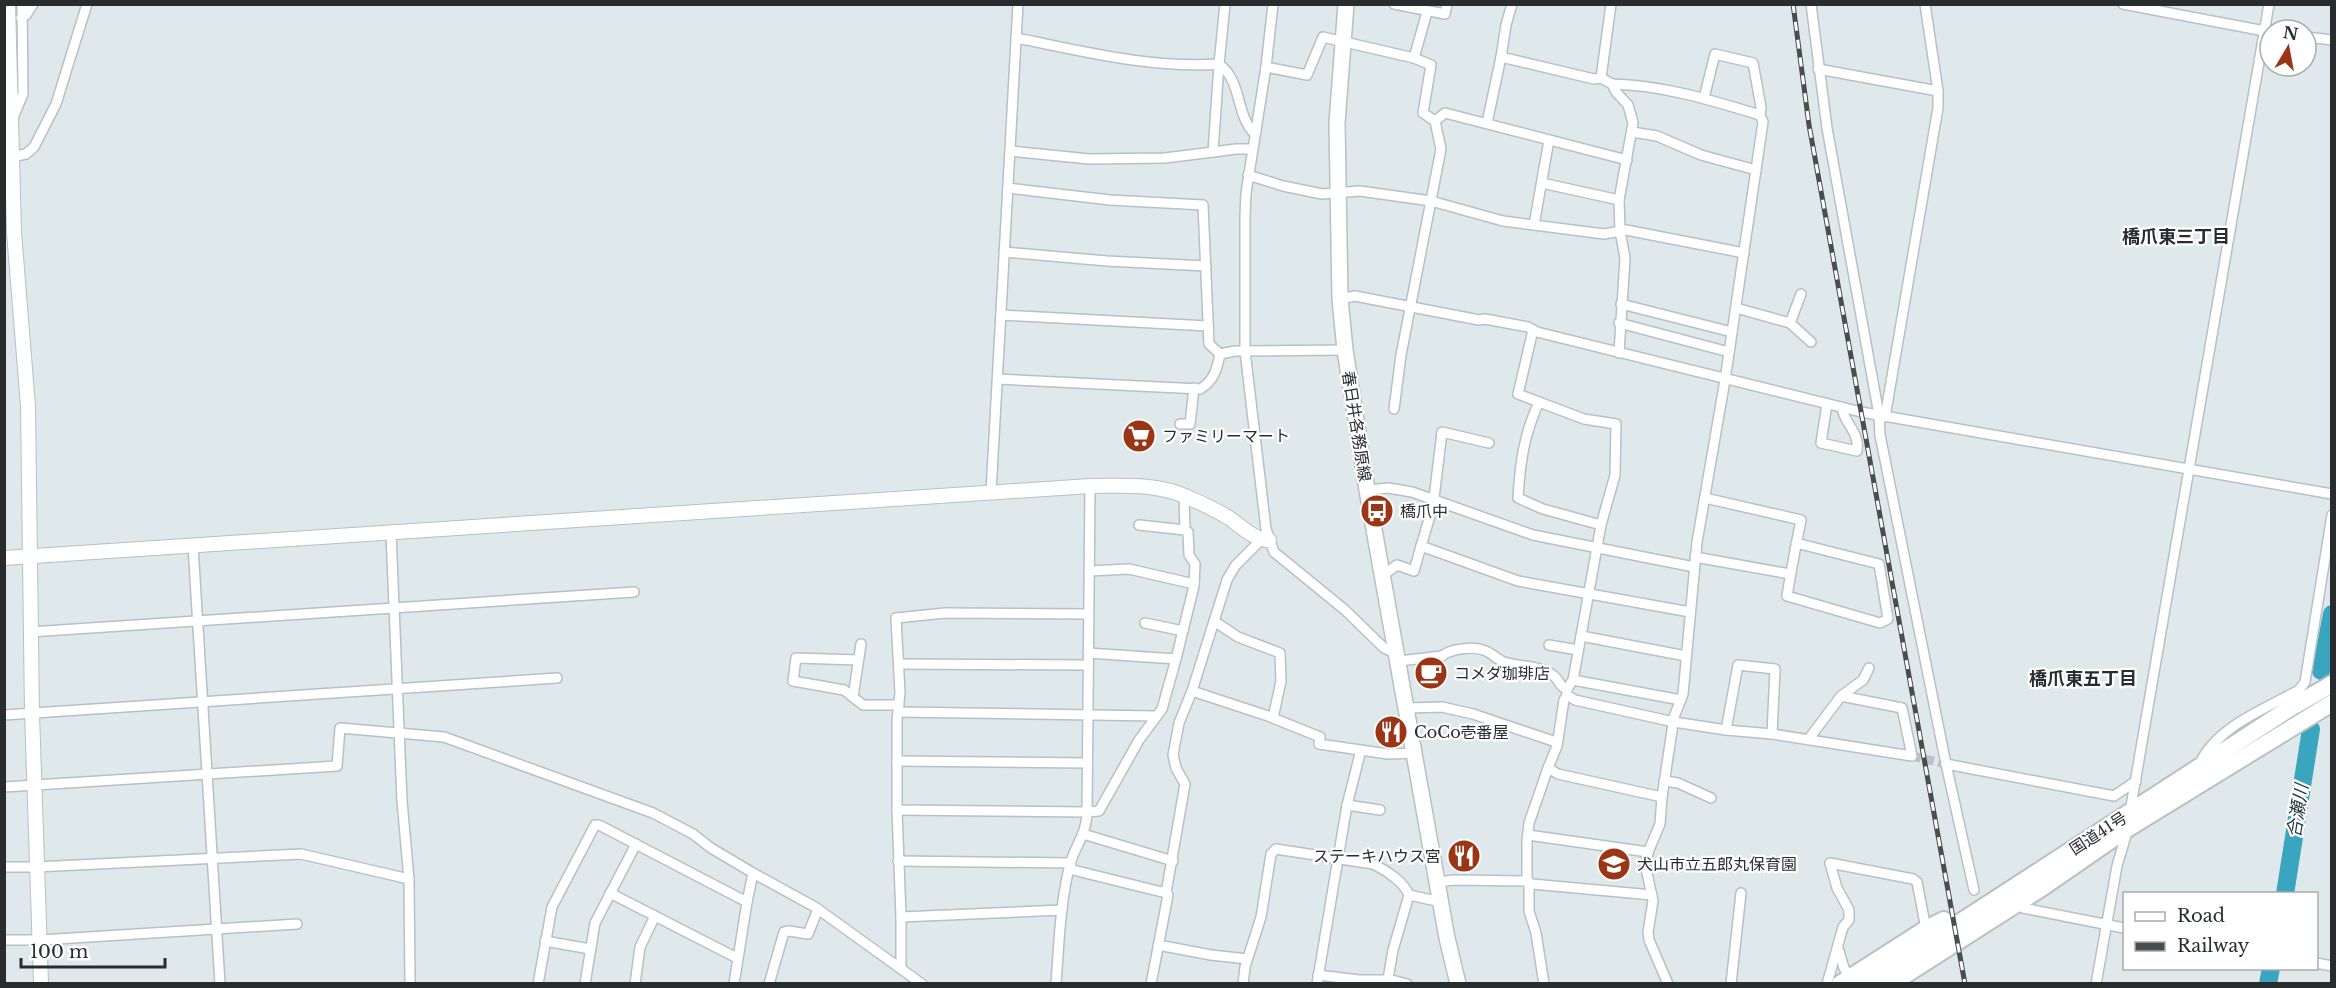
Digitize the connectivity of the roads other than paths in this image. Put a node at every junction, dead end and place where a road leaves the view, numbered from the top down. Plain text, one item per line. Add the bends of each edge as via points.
1 (8, 4) edge
2 (22, 4) edge
3 (33, 4) edge
4 (87, 4) edge
5 (1018, 4) edge
6 (1225, 4) edge
7 (1273, 4) edge
8 (1346, 4) edge
9 (1394, 4) edge
10 (1447, 4) edge
11 (1512, 4) edge
12 (1611, 4) edge
13 (1810, 4) edge
14 (1925, 4) edge
15 (2123, 4) edge
16 (1427, 12) junction
17 (21, 18) junction
18 (2258, 29) edge
19 (1016, 38) junction
20 (1343, 41) junction
21 (1502, 57) junction
22 (1414, 58) junction
23 (1219, 64) junction
24 (1266, 67) junction
25 (1818, 69) junction
26 (1601, 78) junction
27 (2259, 78) edge
28 (1612, 84) junction
29 (1938, 90) junction
30 (1704, 98) junction
31 (4, 112) edge
32 (1760, 115) junction
33 (1435, 122) junction
34 (1487, 123) junction
35 (10, 126) junction
36 (1632, 132) junction
37 (1255, 134) junction
38 (1549, 140) junction
39 (1252, 149) junction
40 (1010, 151) junction
41 (1214, 152) junction
42 (11, 157) junction
43 (1626, 160) junction
44 (1756, 170) junction
45 (1248, 175) junction
46 (1542, 183) junction
47 (1008, 188) junction
48 (1337, 193) junction
49 (1619, 200) junction
50 (1431, 201) junction
51 (1534, 225) junction
52 (1620, 231) junction
53 (9, 232) edge
54 (1005, 252) junction
55 (1744, 253) junction
56 (1206, 266) junction
57 (1801, 294) dead end
58 (1340, 299) junction
59 (1621, 304) junction
60 (1412, 308) junction
61 (1736, 308) junction
62 (1001, 315) junction
63 (1619, 323) junction
64 (1790, 323) junction
65 (1208, 326) junction
66 (1533, 330) junction
67 (1732, 332) junction
68 (1811, 342) dead end
69 (1345, 350) junction
70 (1245, 351) junction
71 (1729, 352) junction
72 (1619, 353) junction
73 (1220, 354) junction
74 (998, 379) junction
75 (1725, 380) junction
76 (1194, 388) junction
77 (1539, 402) junction
78 (1827, 404) junction
79 (1842, 407) junction
80 (1394, 409) dead end
81 (1882, 416) junction
82 (1180, 424) dead end
83 (1489, 443) dead end
84 (2188, 470) junction
85 (1090, 486) junction
86 (1367, 490) junction
87 (991, 492) junction
88 (2331, 494) edge
89 (1184, 495) junction
90 (1705, 498) junction
91 (1433, 500) junction
92 (2331, 515) edge
93 (1138, 525) dead end
94 (1601, 525) junction
95 (1185, 530) junction
96 (391, 533) junction
97 (1265, 540) junction
98 (1796, 543) junction
99 (193, 546) junction
100 (1421, 546) junction
101 (1597, 548) junction
102 (29, 556) junction
103 (4, 558) edge
104 (1694, 562) junction
105 (1089, 571) junction
106 (1790, 574) junction
107 (1383, 575) junction
108 (1194, 584) junction
109 (634, 592) dead end
110 (1588, 595) junction
111 (394, 608) junction
112 (1690, 612) junction
113 (1088, 614) junction
114 (198, 621) junction
115 (1214, 621) junction
116 (1144, 623) dead end
117 (1183, 631) junction
118 (30, 632) junction
119 (1581, 636) junction
120 (861, 644) dead end
121 (1549, 645) dead end
122 (1578, 650) junction
123 (1088, 654) junction
124 (1686, 656) junction
125 (1398, 658) junction
126 (1176, 659) junction
127 (858, 660) junction
128 (899, 664) junction
129 (1088, 665) junction
130 (1869, 668) dead end
131 (557, 678) dead end
132 (1573, 680) junction
133 (2331, 684) edge
134 (398, 688) junction
135 (1192, 691) junction
136 (1567, 692) junction
137 (1842, 696) junction
138 (854, 697) junction
139 (1681, 700) junction
140 (203, 703) junction
141 (2331, 703) edge
142 (1408, 708) junction
143 (899, 709) junction
144 (32, 713) junction
145 (1087, 714) junction
146 (4, 715) edge
147 (1156, 716) junction
148 (1273, 718) junction
149 (1674, 722) junction
150 (1726, 730) junction
151 (399, 733) junction
152 (1772, 734) junction
153 (1808, 740) junction
154 (1556, 742) junction
155 (1361, 750) junction
156 (1416, 753) junction
157 (897, 761) junction
158 (1087, 763) junction
159 (1946, 764) junction
160 (1548, 768) junction
161 (2198, 768) junction
162 (208, 774) junction
163 (1664, 781) junction
164 (2136, 781) junction
165 (34, 785) junction
166 (4, 787) edge
167 (1662, 796) junction
168 (1711, 798) dead end
169 (1347, 805) junction
170 (897, 810) junction
171 (1380, 810) dead end
172 (1088, 812) junction
173 (2129, 821) junction
174 (1083, 834) junction
175 (1527, 835) junction
176 (636, 844) junction
177 (1648, 852) junction
178 (213, 858) junction
179 (1338, 859) junction
180 (898, 861) junction
181 (1173, 861) junction
182 (1070, 866) junction
183 (4, 867) edge
184 (36, 867) junction
185 (2034, 872) junction
186 (753, 873) junction
187 (409, 879) junction
188 (1528, 881) junction
189 (1438, 882) junction
190 (2043, 887) junction
191 (1974, 890) dead end
192 (610, 893) junction
193 (1166, 893) junction
194 (1741, 893) dead end
195 (1410, 895) junction
196 (1652, 895) junction
197 (747, 902) junction
198 (1441, 902) junction
199 (818, 909) junction
200 (2023, 909) junction
201 (1062, 910) junction
202 (655, 916) junction
203 (901, 917) junction
204 (297, 924) dead end
205 (2106, 925) junction
206 (2123, 928) edge
207 (217, 929) junction
208 (1926, 929) junction
209 (4, 940) edge
210 (41, 940) junction
211 (545, 941) junction
212 (1158, 945) junction
213 (1838, 946) junction
214 (590, 949) junction
215 (738, 958) junction
216 (1247, 959) junction
217 (901, 969) junction
218 (1317, 979) edge
219 (1388, 979) junction
220 (1366, 981) edge
221 (1852, 981) edge
222 (40, 984) edge
223 (220, 984) edge
224 (410, 984) edge
225 (538, 984) edge
226 (585, 984) edge
227 (635, 984) edge
228 (734, 984) edge
229 (769, 984) edge
230 (922, 984) edge
231 (1056, 984) edge
232 (1151, 984) edge
233 (1243, 984) edge
234 (1407, 984) edge
235 (1458, 984) edge
236 (1544, 984) edge
237 (1668, 984) edge
238 (1731, 984) edge
239 (1827, 984) edge
240 (1891, 984) edge
241 (1910, 984) edge
242 (2096, 984) edge

1 - 35 street
2 - 17 street
3 - 17 street
4 - 42 street via 56,104 34,147 26,154
5 - 19 street
6 - 23 street
7 - 24 street
8 - 20 main road, 春日井各務原線
9 - 16 street
10 - 16 street via 1445,14
11 - 21 street
12 - 26 street
13 - 25 street
14 - 29 street
15 - 18 street
16 - 22 street
17 - 35 street via 23,93
19 - 23 street via 1123,58 1192,66
19 - 40 street
20 - 22 street
20 - 24 street via 1323,37 1307,75
20 - 48 main road, 春日井各務原線
21 - 26 street
21 - 34 street
22 - 33 street via 1431,65 1423,113
23 - 37 street via 1236,85 1246,124
23 - 41 street
24 - 37 street
25 - 29 street
25 - 81 street via 1840,208
26 - 28 street
27 - 84 street
28 - 30 street
28 - 36 street via 1631,111
29 - 81 street via 1938,108
30 - 32 street
30 - 32 street via 1715,54 1753,63
31 - 35 street
32 - 44 street via 1763,122
33 - 34 street via 1445,113
33 - 50 street via 1441,149
34 - 38 street
35 - 42 street
36 - 43 street
36 - 44 street via 1657,136 1701,155
37 - 39 street
38 - 43 street
38 - 46 street
39 - 41 street
39 - 45 street
40 - 41 street via 1089,159 1165,158
40 - 47 street
42 - 53 street
43 - 49 street
44 - 55 street
45 - 48 street via 1312,192
45 - 70 street
46 - 49 street
46 - 51 street
47 - 54 street
47 - 56 street via 1110,200 1203,205
48 - 50 street via 1360,191
48 - 58 main road, 春日井各務原線
49 - 52 street
50 - 51 street via 1503,221
50 - 60 street
51 - 52 street via 1604,234
52 - 55 street
52 - 59 street via 1624,258
53 - 102 street via 28,406
54 - 56 street
54 - 62 street
55 - 61 street
56 - 65 street
57 - 64 street
58 - 60 street via 1356,296
58 - 69 main road, 春日井各務原線
59 - 63 street
59 - 67 street
60 - 66 street
60 - 80 street
61 - 64 street
61 - 67 street
62 - 65 street
62 - 74 street
63 - 71 street
63 - 72 street
64 - 68 street
65 - 73 street via 1209,344
66 - 72 street
66 - 77 street via 1518,394
67 - 71 street
69 - 70 street
69 - 86 main road, 春日井各務原線
70 - 73 street
70 - 97 street
71 - 75 street
72 - 75 street
73 - 76 street via 1208,385
74 - 76 street
74 - 87 street
75 - 78 street
75 - 90 street
76 - 82 street via 1190,424
77 - 94 street via 1584,419 1616,424 1615,475
77 - 94 street via 1521,452 1518,498
78 - 79 street
78 - 79 street via 1821,443 1857,451 1854,429
79 - 81 street
81 - 84 street
81 - 159 street via 1880,435
83 - 91 street via 1442,432
84 - 88 street
84 - 164 street
85 - 87 street
85 - 89 street via 1163,488
85 - 105 street
86 - 91 street via 1398,489
86 - 107 main road, 春日井各務原線
87 - 96 street
89 - 95 street
89 - 97 street
90 - 98 street via 1801,520
90 - 104 street
91 - 100 street
91 - 101 street via 1533,536
92 - 161 street via 2305,682 2299,690 2214,741
93 - 95 street
94 - 101 street
95 - 108 street via 1189,555 1195,564
96 - 99 street
96 - 111 street
97 - 115 street via 1231,571
97 - 125 street via 1274,552
98 - 106 street
98 - 106 street via 1879,564 1888,619 1880,623 1787,596
99 - 102 street
99 - 114 street
100 - 107 street via 1414,571 1396,565
100 - 110 street via 1518,581
101 - 104 street
101 - 110 street
102 - 103 street
102 - 118 street
104 - 106 street
104 - 112 street
105 - 108 street via 1129,569
105 - 113 street
107 - 125 main road, 春日井各務原線
108 - 117 street
109 - 111 street
110 - 112 street
110 - 119 street
111 - 114 street
111 - 134 street
112 - 124 street
113 - 123 street
113 - 128 street via 945,613 896,618
114 - 118 street
114 - 140 street
115 - 135 street
115 - 148 street via 1238,638 1280,653 1281,681
116 - 117 street
117 - 126 street
118 - 144 street
119 - 122 street
119 - 124 street
120 - 127 street
121 - 122 street
122 - 132 street
123 - 126 street
123 - 129 street
124 - 139 street
125 - 136 street via 1484,650 1502,661 1531,666 1554,676
125 - 142 main road, 春日井各務原線
126 - 147 street via 1166,700
127 - 138 street
127 - 138 street via 796,658 793,681 844,690
128 - 129 street
128 - 143 street
129 - 145 street
130 - 137 street via 1863,680
131 - 134 street
132 - 136 street
132 - 139 street
133 - 161 highway, 国道41号
134 - 140 street
134 - 151 street
135 - 148 street
135 - 181 street via 1179,723 1173,755 1185,784
136 - 149 street via 1575,700
136 - 154 street
137 - 153 street
137 - 153 street via 1902,708 1912,756
138 - 143 street via 863,705
139 - 149 street
140 - 144 street
140 - 162 street
141 - 173 highway, 国道41号
142 - 154 street via 1442,707 1473,714
142 - 156 main road, 春日井各務原線
143 - 145 street
143 - 157 street
144 - 146 street
144 - 165 street
145 - 147 street
145 - 158 street
147 - 172 street via 1099,811
148 - 155 street via 1320,737 1319,744
149 - 150 street
149 - 163 street
150 - 152 street
150 - 152 street via 1737,665 1775,669
151 - 162 street via 340,728 337,766
151 - 186 street via 444,737 653,813
151 - 187 street
152 - 153 street
154 - 160 street
155 - 156 street
155 - 169 street
156 - 189 main road, 春日井各務原線
157 - 158 street
157 - 170 street
158 - 172 street
159 - 164 street via 2114,796
159 - 191 street
160 - 167 street via 1558,774
160 - 175 street
161 - 173 highway, 国道41号
162 - 165 street
162 - 178 street
163 - 167 street
163 - 168 street
164 - 173 street
165 - 166 street
165 - 184 street
167 - 177 street via 1660,824
169 - 171 street
169 - 179 street
170 - 172 street
170 - 180 street
172 - 174 street
173 - 185 highway, 国道41号
173 - 190 highway, 国道41号
173 - 205 street
174 - 181 street
174 - 182 street
175 - 177 street
175 - 188 street
176 - 192 street
176 - 197 street
176 - 211 street via 595,825 552,907
177 - 196 street via 1646,864
178 - 184 street
178 - 187 street via 301,854
178 - 207 street
179 - 195 street via 1380,867
179 - 216 street via 1276,849 1271,854 1261,917
179 - 218 street
180 - 182 street
180 - 203 street
181 - 193 street
182 - 193 street
182 - 201 street
183 - 184 street
184 - 210 street
185 - 208 highway
185 - 221 highway, 国道41号
186 - 197 street
186 - 199 street
187 - 224 street
188 - 189 street
188 - 196 street
188 - 236 street via 1529,911
189 - 198 main road, 春日井各務原線
190 - 200 highway
190 - 240 highway, 国道41号
192 - 202 street
192 - 214 street via 595,923
193 - 212 street
194 - 238 street
195 - 198 street
195 - 219 street
196 - 237 street via 1649,940
197 - 215 street
198 - 235 main road, 春日井各務原線
199 - 217 street
199 - 229 street via 808,934 784,932
200 - 205 street
200 - 241 highway via 2012,920
201 - 203 street
201 - 231 street
202 - 215 street
202 - 227 street via 640,947
203 - 217 street
204 - 207 street
205 - 206 street
205 - 242 street
207 - 210 street
207 - 223 street
208 - 213 street via 1917,882 1913,879 1830,863 1849,910
208 - 221 highway
209 - 210 street
210 - 222 street
211 - 214 street
211 - 225 street
212 - 216 street
212 - 232 street
213 - 221 street
213 - 239 street
214 - 226 street
215 - 228 street
216 - 233 street
217 - 230 street
218 - 220 street
219 - 220 street
219 - 234 street

